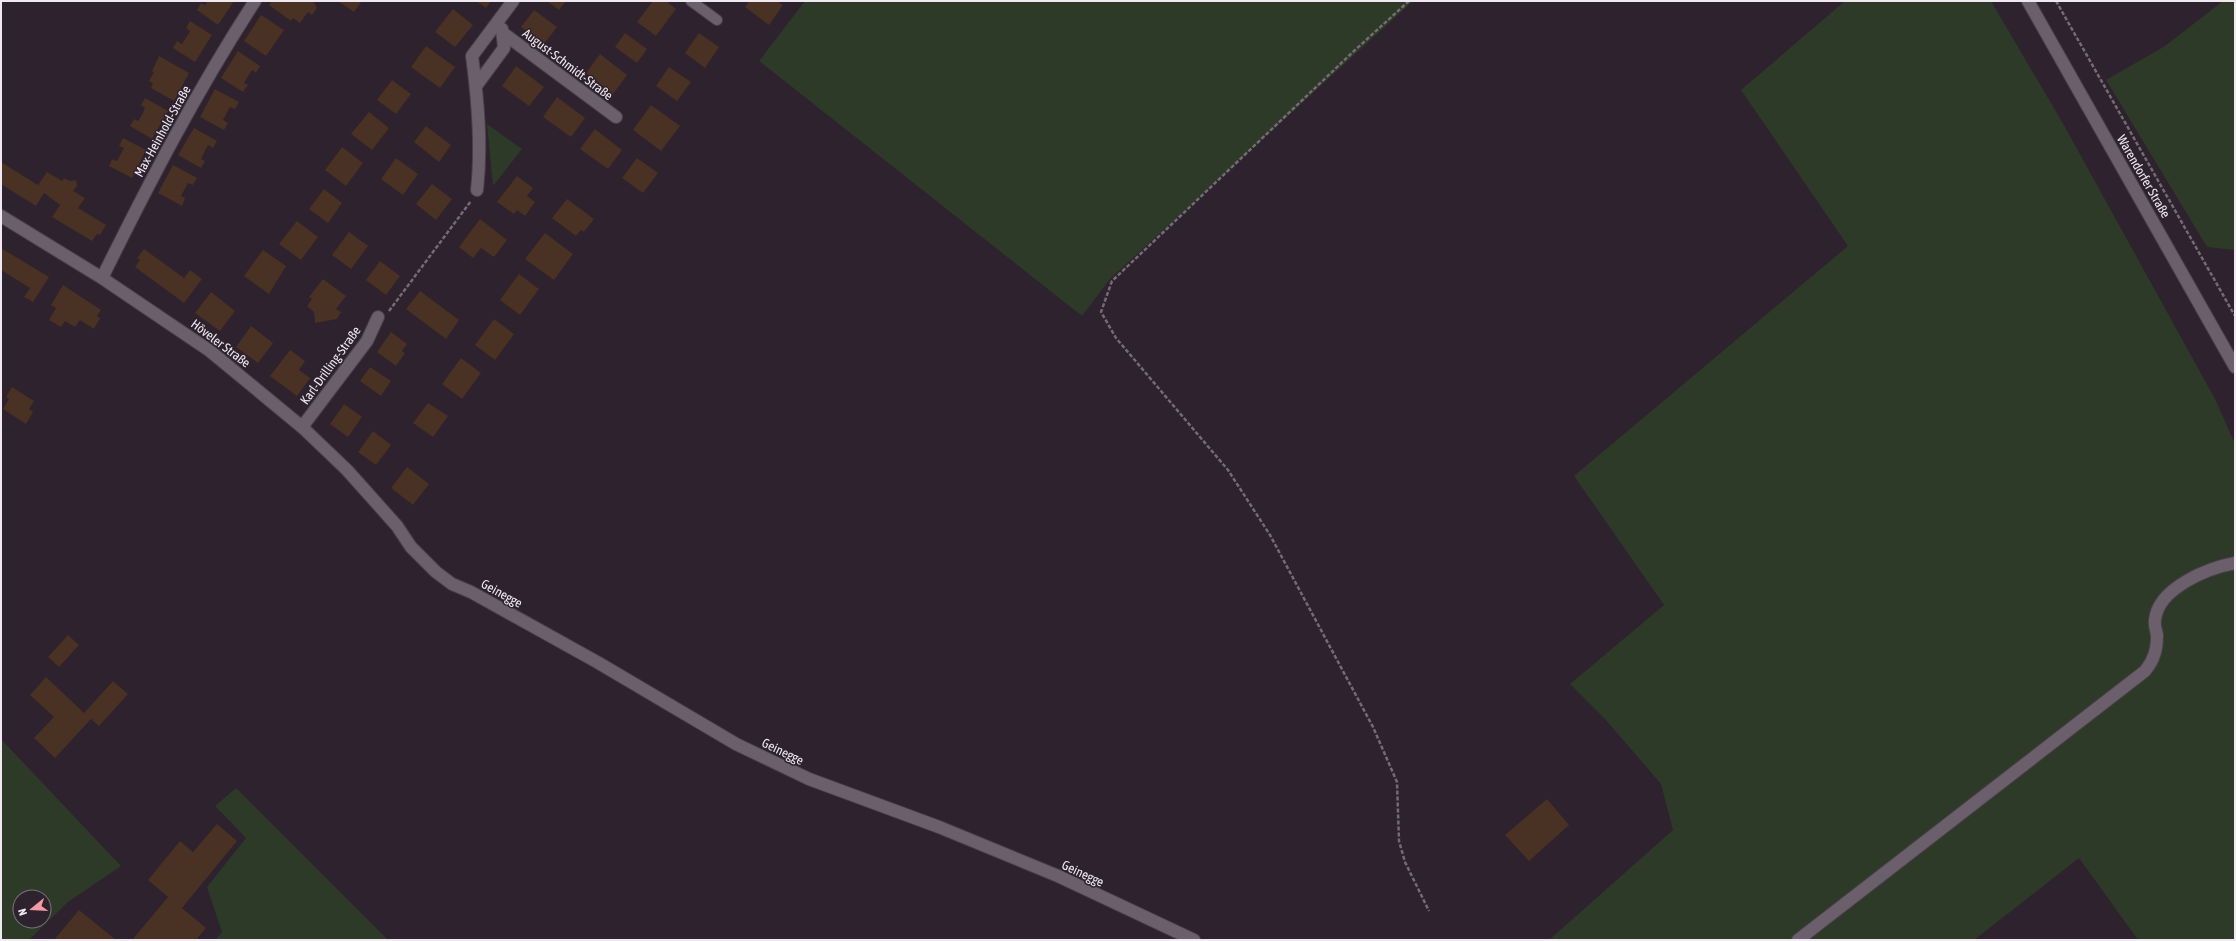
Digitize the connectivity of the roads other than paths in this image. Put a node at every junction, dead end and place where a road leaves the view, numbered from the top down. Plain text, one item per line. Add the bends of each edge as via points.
1 (255, 1) edge
2 (512, 1) edge
3 (691, 1) edge
4 (2028, 1) edge
5 (499, 19) junction
6 (717, 20) dead end
7 (503, 33) junction
8 (476, 86) junction
9 (616, 117) dead end
10 (477, 190) road end
11 (1, 216) edge
12 (102, 278) junction
13 (378, 317) dead end
14 (2235, 367) edge
15 (302, 427) junction
16 (397, 526) joint
17 (2235, 563) edge
18 (1194, 940) edge
19 (1798, 940) edge

1 - 12 street, Max-Heinhold-Straße via 225,47 157,167
2 - 5 street
3 - 6 lane
4 - 14 street, Warendorfer Straße
5 - 7 street, August-Schmidt-Straße
5 - 8 street via 472,56
7 - 8 street, August-Schmidt-Straße via 504,48
7 - 9 street, August-Schmidt-Straße
8 - 10 street via 480,163
11 - 12 street, Höveler Straße
12 - 15 street, Höveler Straße via 210,350
13 - 15 street, Karl-Drilling-Straße via 367,341
15 - 16 street, Höveler Straße via 347,470
16 - 18 street, Geinegge via 410,548 452,584 597,662 736,744 809,779 939,827 1058,876
17 - 19 street via 2191,579 2165,596 2156,611 2154,622 2157,648 2153,660 2145,671

